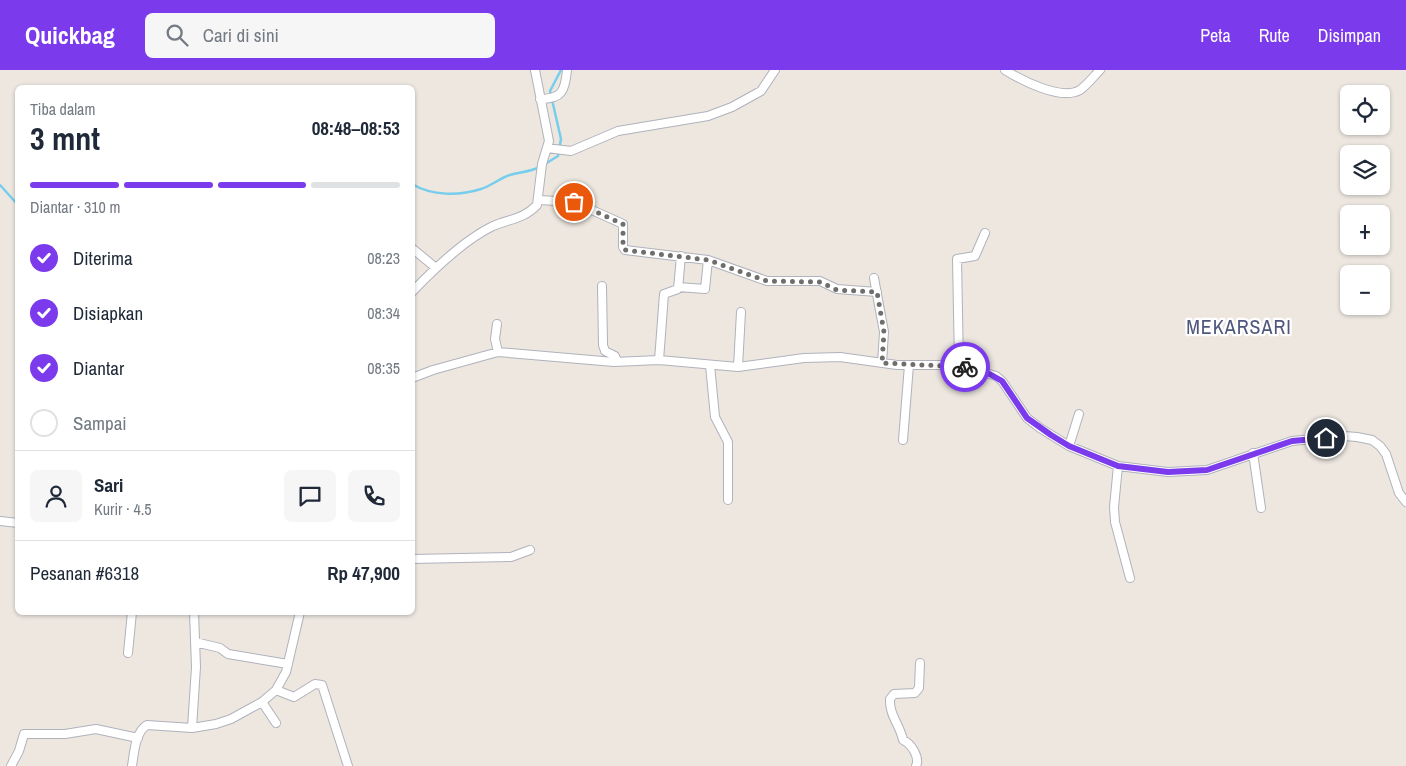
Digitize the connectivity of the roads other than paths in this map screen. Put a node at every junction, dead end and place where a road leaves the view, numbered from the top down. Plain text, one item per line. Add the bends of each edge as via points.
1 (535, 70) edge
2 (567, 70) edge
3 (775, 70) edge
4 (1004, 70) edge
5 (1100, 70) edge
6 (547, 99) junction
7 (551, 148) junction
8 (539, 200) junction
9 (985, 233) dead end
10 (415, 252) edge
11 (681, 256) junction
12 (708, 260) junction
13 (436, 268) junction
14 (874, 278) dead end
15 (602, 286) dead end
16 (678, 287) junction
17 (415, 289) edge
18 (877, 292) junction
19 (741, 312) dead end
20 (497, 324) dead end
21 (498, 352) junction
22 (659, 360) junction
23 (617, 362) junction
24 (882, 363) junction
25 (710, 365) junction
26 (909, 365) junction
27 (959, 366) junction
28 (738, 367) junction
29 (415, 377) edge
30 (1079, 414) dead end
31 (903, 440) dead end
32 (1069, 446) junction
33 (1253, 453) junction
34 (1118, 466) junction
35 (728, 500) dead end
36 (1406, 502) edge
37 (1261, 508) dead end
38 (0, 521) edge
39 (15, 523) edge
40 (530, 550) dead end
41 (415, 559) edge
42 (1130, 578) dead end
43 (132, 615) edge
44 (194, 615) edge
45 (299, 615) edge
46 (195, 642) junction
47 (128, 653) dead end
48 (920, 663) dead end
49 (288, 664) junction
50 (276, 690) junction
51 (262, 702) junction
52 (276, 723) dead end
53 (192, 728) junction
54 (138, 738) junction
55 (11, 766) edge
56 (132, 766) edge
57 (348, 766) edge
58 (916, 766) edge

1 - 6 street
2 - 6 street via 565,83
3 - 7 street via 761,91 708,116 618,131 571,151
4 - 5 street via 1026,83 1067,92 1080,89
6 - 7 street
7 - 8 street via 542,164
8 - 11 street via 574,202 623,224 623,249
8 - 13 street via 537,206 524,216 493,226
9 - 27 street via 975,256 956,259
10 - 13 street
11 - 12 street
11 - 16 street
12 - 16 street via 705,288
12 - 18 street via 767,281 820,282 837,290
13 - 17 street
14 - 18 street
15 - 23 street via 603,345
16 - 22 street via 664,294
18 - 24 street via 884,332
19 - 28 street
20 - 21 street
21 - 23 street
21 - 29 street
22 - 23 street
22 - 25 street
24 - 26 street
24 - 28 street via 816,357
25 - 28 street
25 - 35 street via 715,417 728,442
26 - 27 street
26 - 31 street
27 - 32 street via 996,376 1027,418
30 - 32 street
32 - 34 street
33 - 34 street via 1207,470 1168,472
33 - 36 street via 1292,441 1344,436 1372,440 1386,454 1399,493
33 - 37 street
34 - 42 street via 1115,522
38 - 39 street
40 - 41 street via 512,557
43 - 47 street
44 - 46 street
45 - 49 street
46 - 49 street via 220,648 228,654
46 - 53 street
48 - 58 street via 917,691 909,695 894,694 890,699 894,721 917,758
49 - 50 street
50 - 51 street
50 - 57 street via 294,697 316,684 322,685
51 - 52 street
51 - 53 street via 231,719
53 - 54 street via 147,725
54 - 55 street via 96,728 65,734 24,734
54 - 56 street

